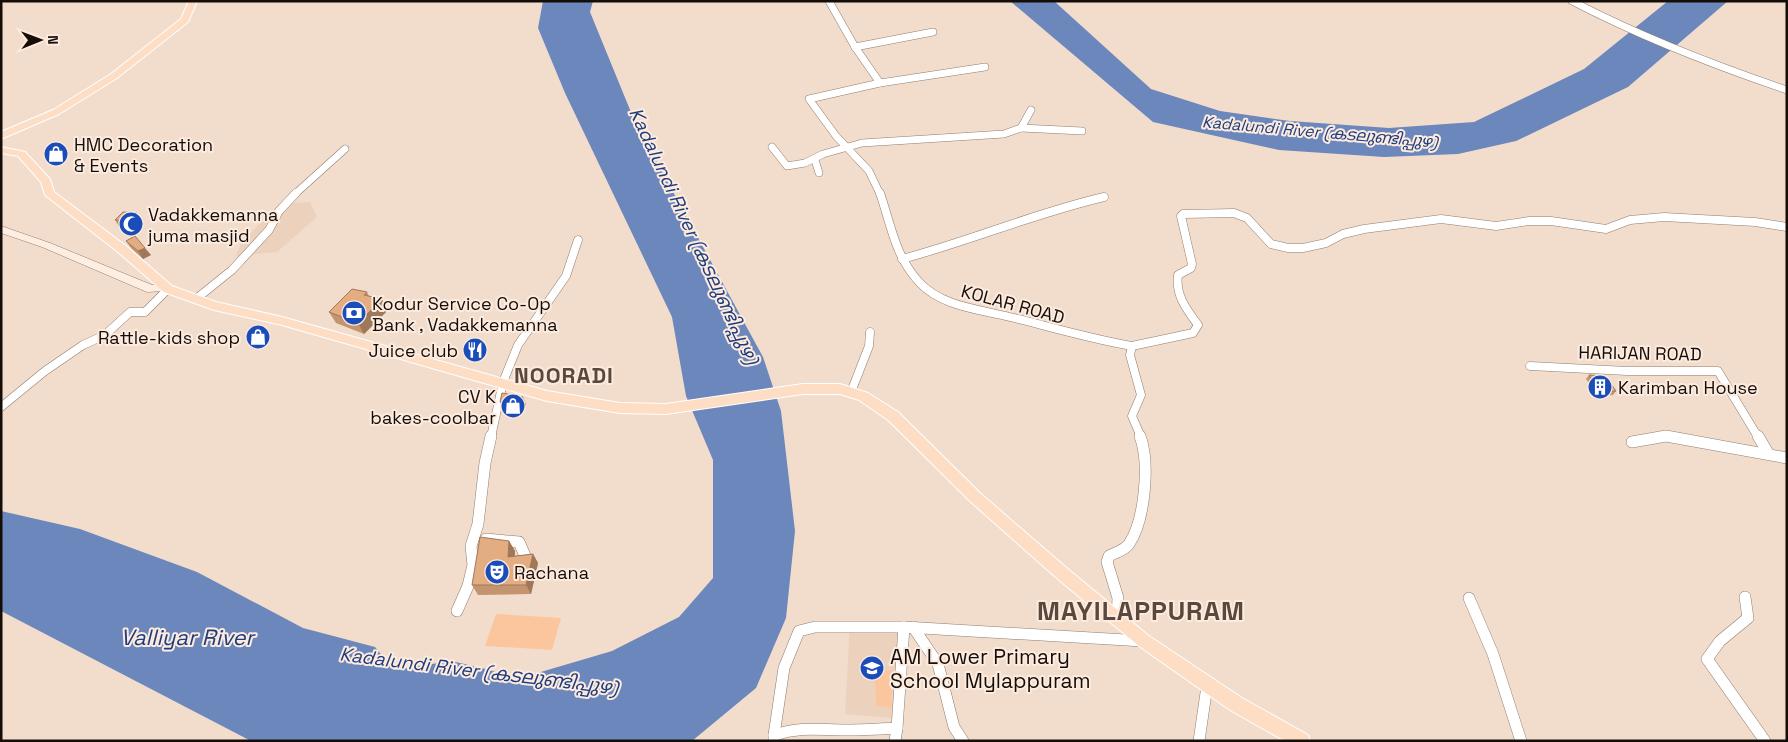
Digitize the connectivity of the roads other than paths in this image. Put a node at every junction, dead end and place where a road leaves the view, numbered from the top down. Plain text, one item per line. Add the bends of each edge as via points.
1 (193, 1) edge
2 (829, 1) edge
3 (1572, 1) edge
4 (933, 32) dead end
5 (855, 47) junction
6 (985, 67) dead end
7 (880, 83) junction
8 (1787, 90) edge
9 (1031, 110) dead end
10 (1021, 128) junction
11 (1082, 131) dead end
12 (1, 136) edge
13 (772, 147) dead end
14 (847, 148) junction
15 (345, 149) dead end
16 (1, 150) edge
17 (815, 160) junction
18 (819, 173) dead end
19 (1104, 197) dead end
20 (1787, 227) edge
21 (1, 229) edge
22 (578, 240) dead end
23 (902, 258) junction
24 (166, 288) junction
25 (196, 299) junction
26 (870, 332) dead end
27 (1132, 346) junction
28 (1530, 366) dead end
29 (503, 382) junction
30 (851, 392) junction
31 (1, 407) edge
32 (1632, 442) dead end
33 (1768, 452) junction
34 (1787, 458) edge
35 (473, 539) junction
36 (526, 558) edge
37 (1745, 597) dead end
38 (1469, 598) dead end
39 (458, 611) dead end
40 (1117, 619) junction
41 (909, 627) junction
42 (1144, 641) junction
43 (1208, 686) junction
44 (898, 728) junction
45 (774, 738) edge
46 (895, 741) edge
47 (963, 741) edge
48 (1199, 741) edge
49 (1302, 741) edge
50 (1521, 741) edge
51 (1765, 741) edge

1 - 12 main road via 185,20 114,76 56,112
2 - 5 street
3 - 8 street via 1677,52
4 - 5 street
5 - 7 street
6 - 7 street
7 - 14 street, KOLAR ROAD via 837,90 809,99
9 - 10 street
10 - 11 street
10 - 14 street via 1004,134 862,143
13 - 17 street via 787,166
14 - 17 street via 823,154
14 - 23 street, KOLAR ROAD via 872,174 881,192
15 - 25 street via 289,200 269,223 269,230 232,270
16 - 24 main road via 20,154 46,182 49,193 122,249
17 - 18 street
19 - 23 street via 1039,213 961,243
20 - 27 street via 1664,217 1630,220 1610,230 1551,221 1496,226 1441,219 1364,229 1326,243 1288,248 1271,244 1247,218 1234,213 1183,214 1182,225 1192,264 1191,268 1178,275 1176,282 1182,303 1198,325 1193,333
21 - 24 main road via 151,289
22 - 29 street via 566,276 518,345
23 - 27 street, KOLAR ROAD via 927,290 949,302 1078,337
24 - 25 main road
24 - 31 street via 145,312 130,312 104,335 45,371
25 - 29 main road
26 - 30 street via 869,346
27 - 40 street via 1130,355 1141,395 1132,416 1144,448 1146,466 1132,539 1124,549 1109,556 1107,562 1118,598
28 - 33 street, HARIJAN ROAD via 1718,371
29 - 30 main road via 547,396 620,408 666,409 803,389
29 - 35 street
30 - 40 main road via 893,416 976,498
32 - 33 street via 1666,436 1718,447
33 - 34 street
35 - 36 street via 519,542
35 - 39 street via 473,565
37 - 51 street via 1748,618 1711,651 1708,659
38 - 50 street via 1494,654
40 - 42 main road
41 - 42 street
41 - 44 street
41 - 45 street via 815,627 799,632 792,642 784,671
41 - 47 street via 938,664 954,727
42 - 43 main road
43 - 48 street
43 - 49 main road
44 - 45 street via 846,730 813,727 792,729
44 - 46 street

